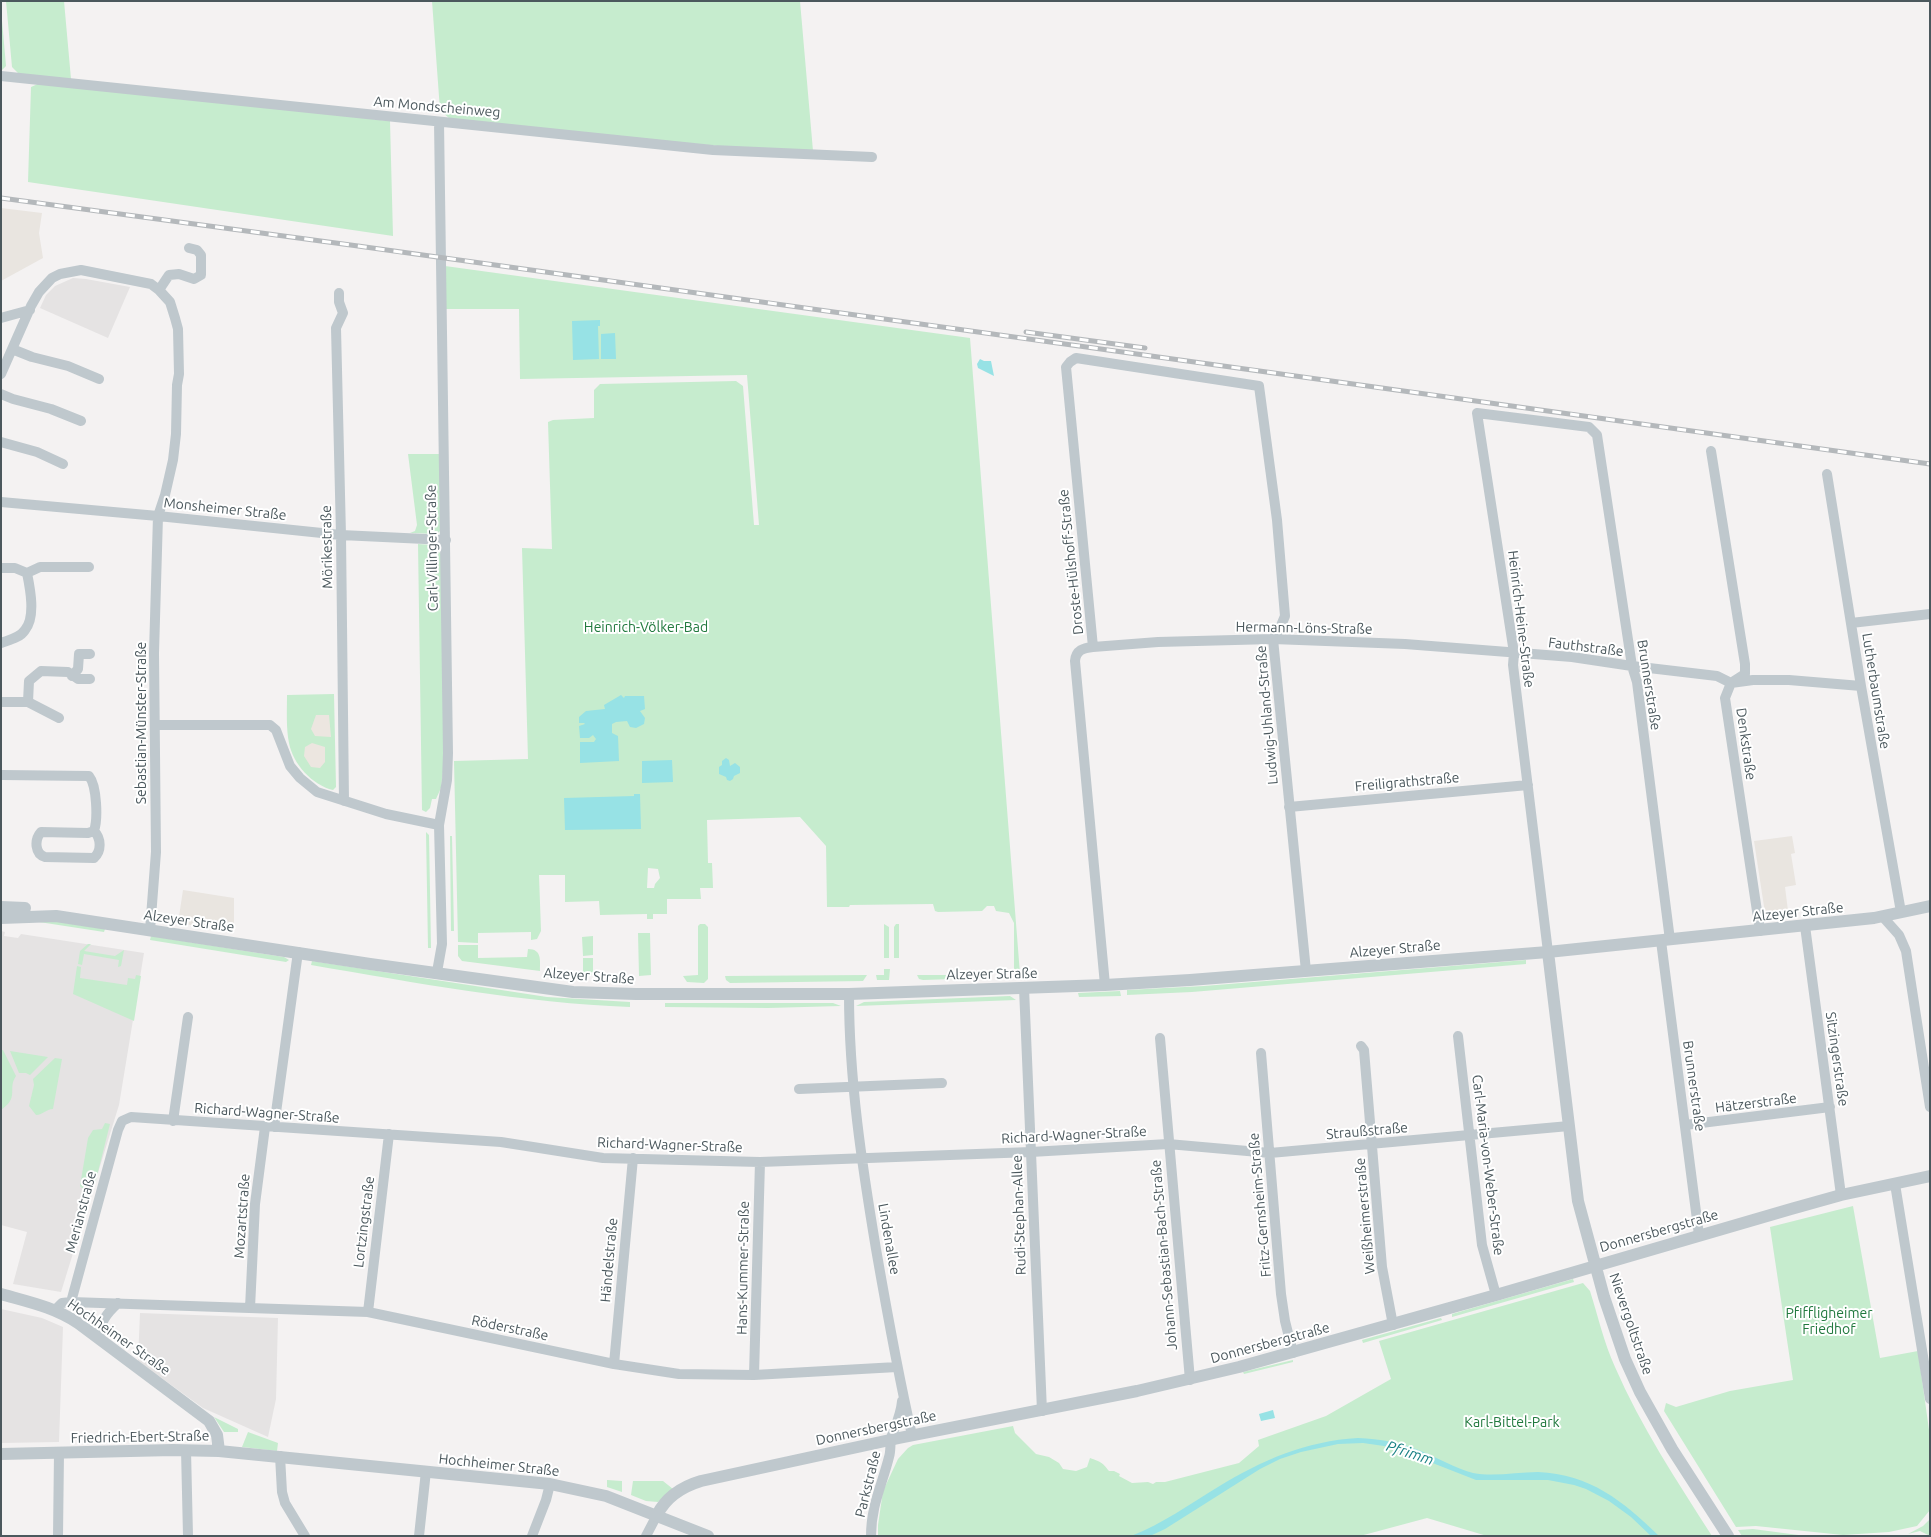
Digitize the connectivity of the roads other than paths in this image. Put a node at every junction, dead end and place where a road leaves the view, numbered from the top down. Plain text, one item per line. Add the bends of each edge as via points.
1 (1, 76) edge
2 (439, 122) junction
3 (872, 157) dead end
4 (190, 248) dead end
5 (159, 290) junction
6 (339, 293) dead end
7 (30, 310) junction
8 (1, 318) edge
9 (12, 349) junction
10 (4, 362) edge
11 (1, 374) edge
12 (1184, 375) joint
13 (99, 379) dead end
14 (1, 394) edge
15 (81, 421) dead end
16 (1597, 435) joint
17 (1, 442) edge
18 (1711, 451) dead end
19 (63, 464) dead end
20 (1827, 474) dead end
21 (1, 502) edge
22 (158, 516) junction
23 (341, 535) junction
24 (446, 540) junction
25 (89, 567) dead end
26 (1, 568) edge
27 (27, 572) junction
28 (1930, 614) edge
29 (1851, 623) junction
30 (1273, 639) junction
31 (1, 643) edge
32 (1093, 647) junction
33 (1514, 653) junction
34 (90, 654) dead end
35 (1632, 666) junction
36 (72, 676) junction
37 (90, 680) dead end
38 (1731, 683) junction
39 (1861, 686) junction
40 (1, 702) edge
41 (28, 702) junction
42 (59, 718) dead end
43 (156, 725) junction
44 (2, 775) edge
45 (1528, 785) junction
46 (344, 802) junction
47 (1289, 807) junction
48 (439, 825) junction
49 (94, 831) junction
50 (1930, 906) edge
51 (1, 908) edge
52 (1901, 912) junction
53 (56, 916) junction
54 (1883, 917) junction
55 (1, 918) edge
56 (1805, 926) junction
57 (150, 930) junction
58 (1760, 931) junction
59 (1665, 940) junction
60 (298, 952) junction
61 (1548, 952) junction
62 (1306, 971) junction
63 (437, 972) junction
64 (1105, 985) junction
65 (1024, 988) junction
66 (849, 994) junction
67 (188, 1017) dead end
68 (1458, 1036) dead end
69 (1160, 1038) dead end
70 (1361, 1046) dead end
71 (1261, 1053) dead end
72 (942, 1083) dead end
73 (854, 1087) junction
74 (799, 1089) dead end
75 (1830, 1107) junction
76 (1930, 1107) edge
77 (173, 1121) junction
78 (1685, 1125) junction
79 (1569, 1126) junction
80 (269, 1127) junction
81 (118, 1130) joint
82 (388, 1134) junction
83 (1470, 1135) junction
84 (1168, 1144) junction
85 (1373, 1145) junction
86 (1031, 1152) junction
87 (1270, 1153) junction
88 (633, 1158) junction
89 (861, 1158) junction
90 (760, 1162) junction
91 (1930, 1176) edge
92 (1895, 1184) junction
93 (1841, 1195) junction
94 (1699, 1235) junction
95 (1595, 1266) junction
96 (1, 1294) edge
97 (1496, 1295) junction
98 (71, 1302) junction
99 (118, 1302) junction
100 (250, 1308) junction
101 (55, 1310) junction
102 (368, 1312) junction
103 (1393, 1325) junction
104 (99, 1339) junction
105 (1293, 1353) junction
106 (614, 1364) junction
107 (897, 1367) junction
108 (754, 1375) junction
109 (1190, 1380) junction
110 (903, 1394) junction
111 (1930, 1399) edge
112 (1042, 1411) junction
113 (912, 1435) junction
114 (891, 1440) junction
115 (186, 1450) junction
116 (219, 1451) junction
117 (59, 1453) junction
118 (1, 1454) edge
119 (280, 1456) junction
120 (426, 1472) junction
121 (550, 1484) junction
122 (657, 1515) junction
123 (58, 1536) edge
124 (188, 1536) edge
125 (305, 1536) edge
126 (419, 1536) edge
127 (532, 1536) edge
128 (646, 1536) edge
129 (708, 1536) edge
130 (871, 1536) edge
131 (1728, 1536) edge

1 - 2 street, Am Mondscheinweg
2 - 3 street, Am Mondscheinweg via 713,150
2 - 24 street, Carl-Villinger-Straße
4 - 5 street via 198,250 201,255 199,277 173,274
5 - 7 street via 134,279 72,271 60,274 45,284
5 - 22 street, Sebastian-Münster-Straße via 170,302 177,324 179,374 173,460
6 - 23 street, Mörikestraße via 343,313 336,328
7 - 8 street
7 - 9 street
9 - 10 street
9 - 13 street
10 - 11 street
12 - 30 street, Ludwig-Uhland-Straße via 1259,386 1277,520 1285,616
12 - 32 street, Droste-Hülshoff-Straße via 1081,358 1066,367
14 - 15 street
16 - 33 street, Heinrich-Heine-Straße via 1589,427 1477,413
16 - 35 street, Brunnerstraße
17 - 19 street via 37,452
18 - 38 street, Denkstraße via 1745,664 1745,674
20 - 29 street, Lutherbaumstraße
21 - 22 street, Monsheimer Straße
22 - 23 street, Monsheimer Straße
22 - 43 street, Sebastian-Münster-Straße via 154,653
23 - 24 street, Monsheimer Straße
23 - 46 street, Mörikestraße
24 - 48 street, Carl-Villinger-Straße via 448,754
25 - 27 street via 40,567
26 - 27 street
27 - 31 street via 31,592 29,625 21,634
28 - 29 street
29 - 39 street, Lutherbaumstraße
30 - 32 street, Hermann-Löns-Straße
30 - 33 street, Hermann-Löns-Straße via 1405,644
30 - 47 street, Ludwig-Uhland-Straße
32 - 64 street, Droste-Hülshoff-Straße via 1081,650 1075,661
33 - 35 street, Fauthstraße
33 - 45 street, Heinrich-Heine-Straße
34 - 36 street via 79,654 78,669
35 - 38 street, Fauthstraße via 1717,676
35 - 59 street, Brunnerstraße via 1637,682
36 - 37 street via 78,680
36 - 41 street via 68,672 41,671 29,681
38 - 39 street, Fauthstraße via 1789,680
38 - 58 street, Denkstraße via 1725,698
39 - 52 street, Lutherbaumstraße
40 - 41 street
41 - 42 street
43 - 46 street via 270,725 276,730 286,757 300,778 319,793
43 - 57 street, Sebastian-Münster-Straße via 156,852
44 - 49 street via 89,776 96,796
45 - 47 street, Freiligrathstraße
45 - 61 street, Heinrich-Heine-Straße
46 - 48 street
47 - 62 street, Ludwig-Uhland-Straße
48 - 63 street, Carl-Villinger-Straße via 442,944
49 - 49 street via 40,832 37,852 45,857 94,858 99,852
50 - 52 street, Alzeyer Straße
51 - 53 street, Alzeyer Straße via 30,908
52 - 54 street, Alzeyer Straße
53 - 55 street, Alzeyer Straße
53 - 57 street, Alzeyer Straße
54 - 56 street, Alzeyer Straße
54 - 76 street via 1899,935 1906,951
56 - 58 street, Alzeyer Straße
56 - 75 street, Sitzingerstraße
57 - 60 street, Alzeyer Straße
58 - 59 street, Alzeyer Straße
59 - 61 street, Alzeyer Straße
59 - 78 street, Brunnerstraße
60 - 63 street, Alzeyer Straße
60 - 80 street, Mozartstraße
61 - 62 street, Alzeyer Straße
61 - 79 street, Nievergoltstraße
62 - 64 street, Alzeyer Straße
63 - 66 street, Alzeyer Straße via 573,992
64 - 65 street, Alzeyer Straße
65 - 66 street, Alzeyer Straße
65 - 86 street, Rudi-Stephan-Allee
66 - 73 street, Lindenallee
67 - 77 street, Richard-Wagner-Straße
68 - 83 street, Carl-Maria-von-Weber-Straße
69 - 84 street, Johann-Sebastian-Bach-Straße
70 - 85 street, Weißheimerstraße
71 - 87 street, Fritz-Gernsheim-Straße
72 - 73 street
73 - 74 street
73 - 89 street, Lindenallee
75 - 78 street, Hätzerstraße
75 - 93 street, Sitzingerstraße
77 - 80 street, Richard-Wagner-Straße
77 - 81 street, Richard-Wagner-Straße via 128,1118 122,1121
78 - 94 street, Brunnerstraße
79 - 83 street, Straußstraße
79 - 95 street, Nievergoltstraße via 1578,1202
80 - 82 street, Richard-Wagner-Straße
80 - 100 street, Mozartstraße via 254,1204
81 - 98 street, Merianstraße
82 - 88 street, Richard-Wagner-Straße via 501,1142 603,1158
82 - 102 street, Lortzingstraße
83 - 85 street, Straußstraße
83 - 97 street, Carl-Maria-von-Weber-Straße via 1482,1244
84 - 86 street, Richard-Wagner-Straße
84 - 87 street, Straußstraße
84 - 109 street, Johann-Sebastian-Bach-Straße
85 - 87 street, Straußstraße
85 - 103 street, Weißheimerstraße via 1382,1267
86 - 89 street, Richard-Wagner-Straße
86 - 112 street, Rudi-Stephan-Allee
87 - 105 street, Fritz-Gernsheim-Straße via 1281,1294
88 - 90 street, Richard-Wagner-Straße
88 - 106 street, Händelstraße
89 - 90 street, Richard-Wagner-Straße
89 - 107 street, Lindenallee
90 - 108 street, Hans-Kummer-Straße
91 - 92 street, Donnersbergstraße
92 - 93 street, Donnersbergstraße
92 - 111 street
93 - 94 street, Donnersbergstraße
94 - 95 street, Donnersbergstraße
95 - 97 street, Donnersbergstraße
95 - 131 street, Nievergoltstraße via 1619,1341 1640,1392
96 - 101 street, Hochheimer Straße
97 - 103 street, Donnersbergstraße
98 - 99 street, Röderstraße
98 - 101 street, Röderstraße via 62,1303
99 - 100 street, Röderstraße
99 - 104 street via 102,1322
100 - 102 street, Röderstraße
101 - 104 street, Hochheimer Straße
102 - 106 street, Röderstraße
103 - 105 street, Donnersbergstraße
104 - 116 street, Hochheimer Straße via 209,1421 216,1434
105 - 109 street, Donnersbergstraße
106 - 108 street, Röderstraße via 679,1374
107 - 108 street, Röderstraße
107 - 110 street, Lindenallee
109 - 112 street, Donnersbergstraße
110 - 113 street, Lindenallee
110 - 114 street, Lindenallee
112 - 113 street, Donnersbergstraße
113 - 114 street, Donnersbergstraße
114 - 122 street, Donnersbergstraße via 688,1485 667,1500
114 - 130 street, Parkstraße via 890,1454 872,1514
115 - 116 street, Friedrich-Ebert-Straße
115 - 117 street, Friedrich-Ebert-Straße
115 - 124 street
116 - 119 street, Friedrich-Ebert-Straße
117 - 118 street, Friedrich-Ebert-Straße
117 - 123 street
119 - 120 street, Hochheimer Straße
119 - 125 street via 285,1503
120 - 121 street, Hochheimer Straße
120 - 126 street
121 - 122 street, Hochheimer Straße via 606,1496
121 - 127 street
122 - 128 street
122 - 129 street, Hochheimer Straße

